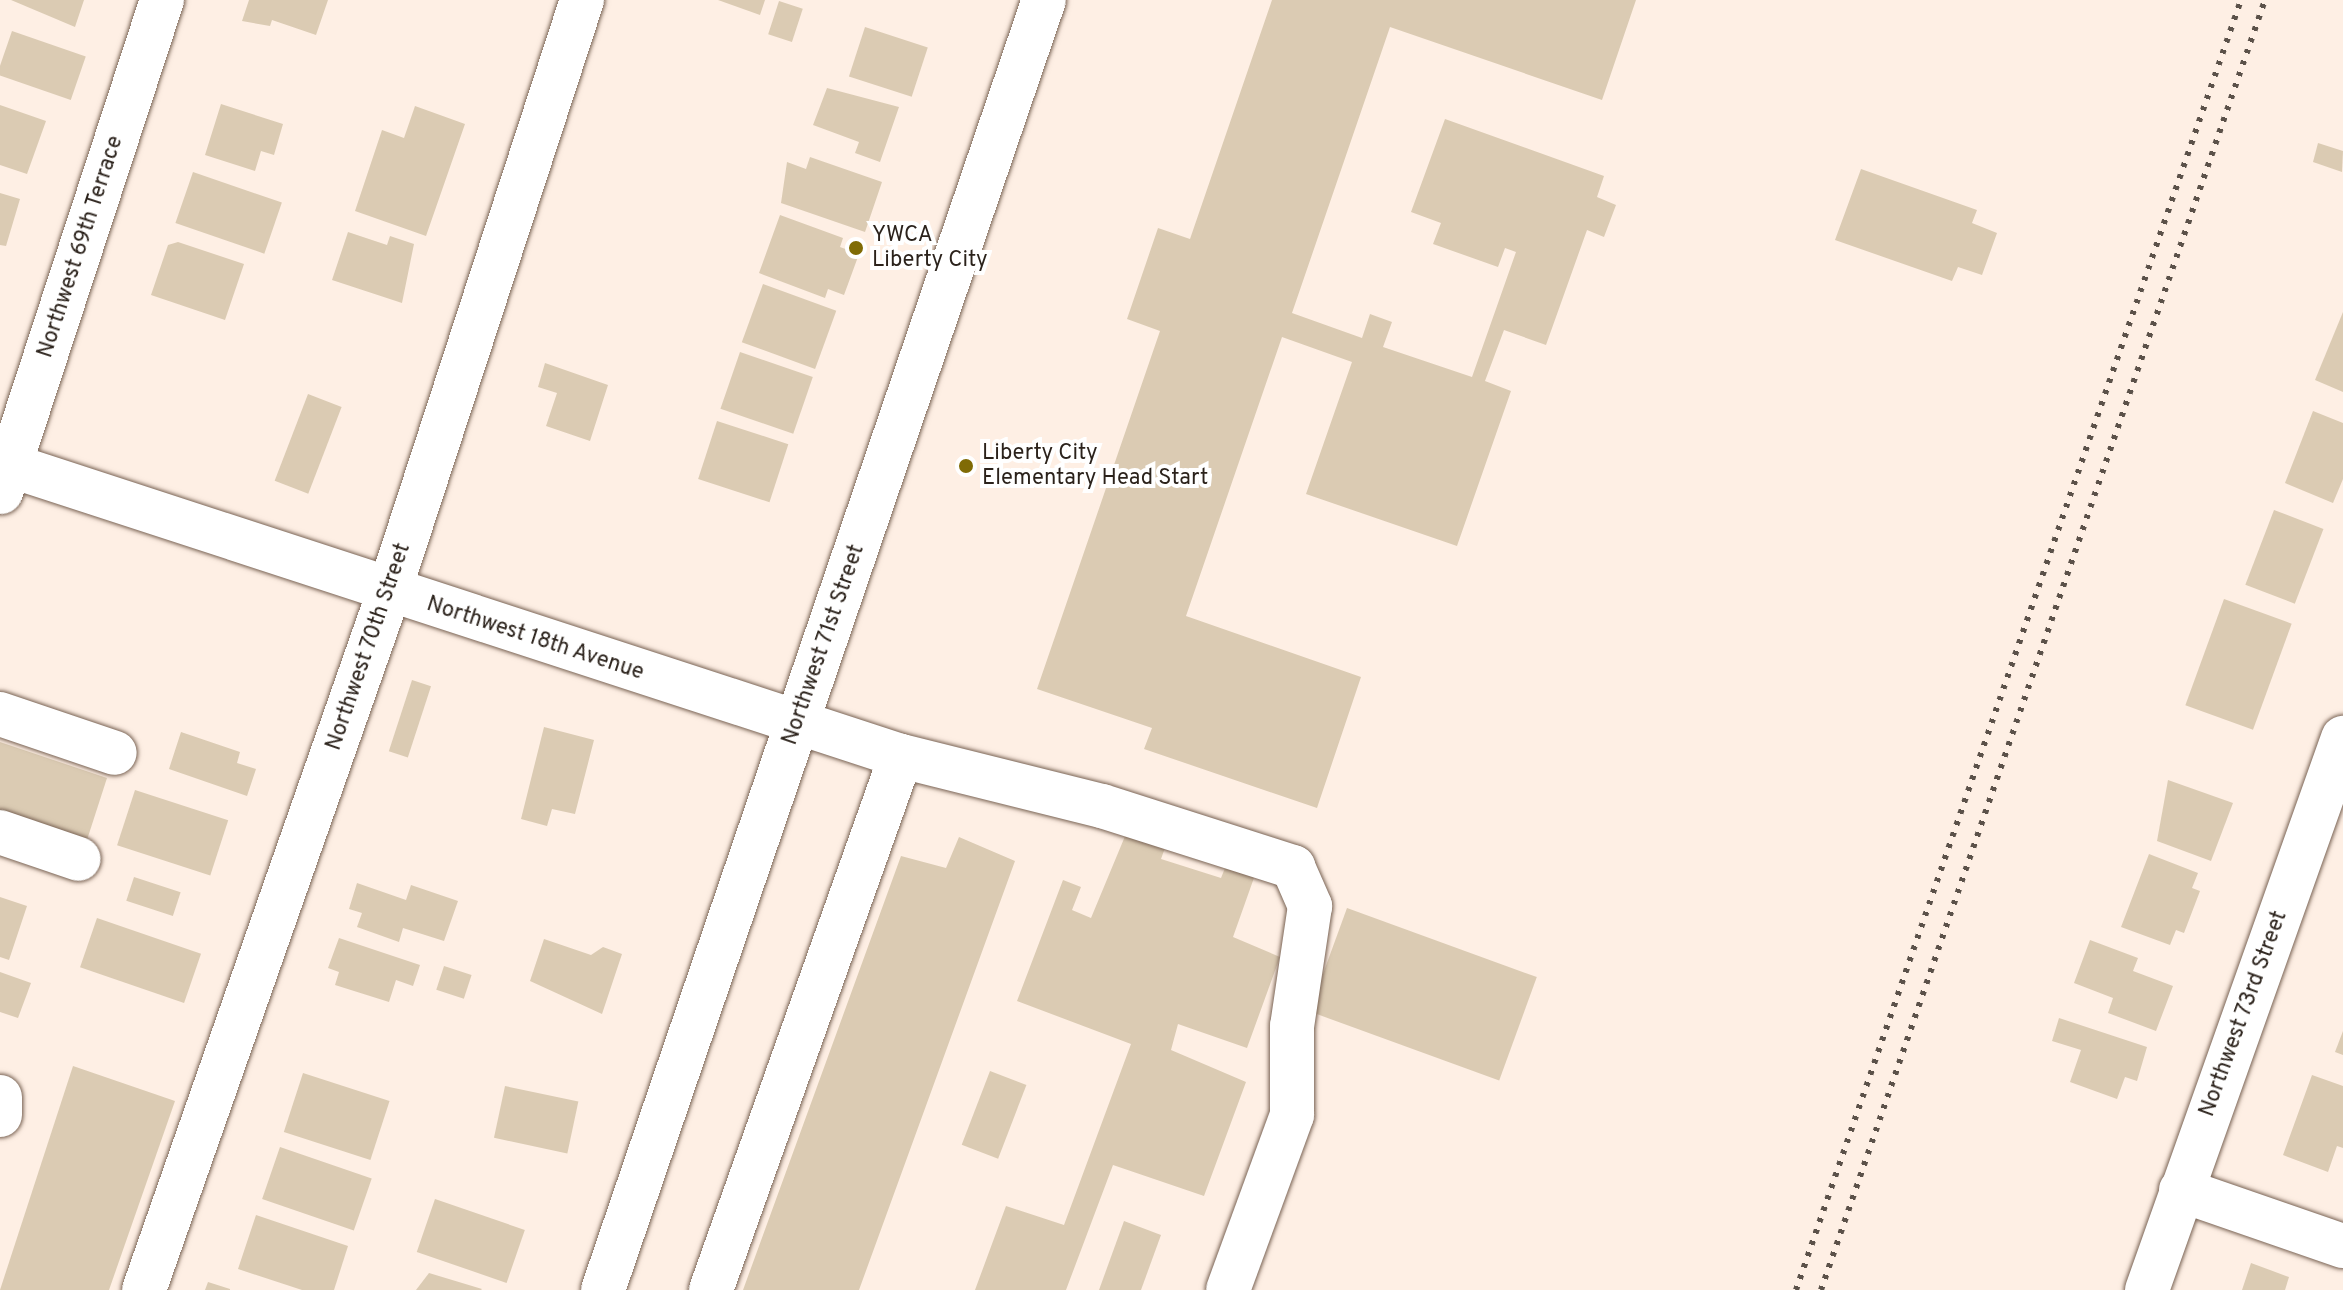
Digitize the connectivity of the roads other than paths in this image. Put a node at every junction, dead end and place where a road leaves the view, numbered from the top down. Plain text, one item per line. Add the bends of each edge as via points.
1 (162, 0) edge
2 (582, 0) edge
3 (1044, 0) edge
4 (3, 474) edge
5 (389, 592) junction
6 (0, 714) edge
7 (798, 722) junction
8 (2343, 738) edge
9 (115, 753) dead end
10 (901, 756) junction
11 (0, 832) edge
12 (79, 859) dead end
13 (0, 1097) edge
14 (0, 1115) edge
15 (2181, 1190) junction
16 (2343, 1246) edge
17 (144, 1290) edge
18 (603, 1290) edge
19 (711, 1290) edge
20 (1228, 1290) edge
21 (2147, 1290) edge

1 - 4 street, Northwest 69th Terrace
2 - 5 street, Northwest 70th Street
3 - 7 street, Northwest 71st Street
4 - 5 street, Northwest 18th Avenue
5 - 7 street, Northwest 18th Avenue
5 - 17 street, Northwest 70th Street
6 - 9 street
7 - 10 street, Northwest 18th Avenue
7 - 18 street, Northwest 71st Street
8 - 15 street, Northwest 73rd Street
10 - 19 street
10 - 20 street, Northwest 18th Avenue via 1102,806 1293,867 1310,906 1292,1026 1292,1115
11 - 12 street
13 - 14 street
15 - 16 street
15 - 21 street, Northwest 73rd Street

